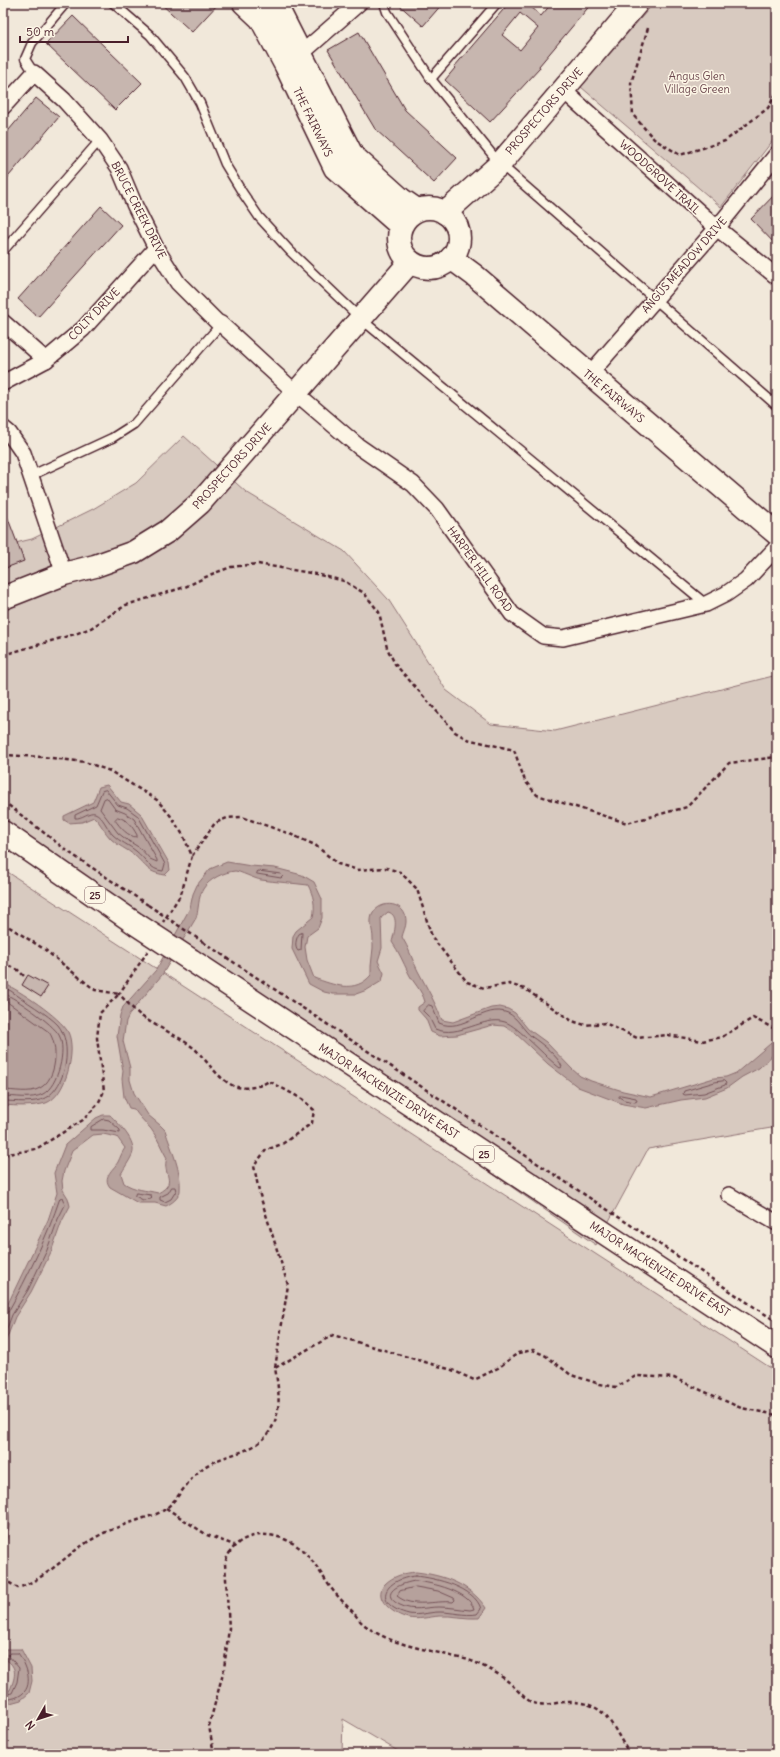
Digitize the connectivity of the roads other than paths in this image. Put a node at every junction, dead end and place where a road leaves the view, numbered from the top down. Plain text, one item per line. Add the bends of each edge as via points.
1 (66, 3) edge
2 (113, 3) edge
3 (244, 3) edge
4 (272, 3) edge
5 (359, 3) edge
6 (384, 3) edge
7 (497, 3) edge
8 (637, 3) edge
9 (294, 60) junction
10 (34, 73) junction
11 (431, 80) junction
12 (563, 90) junction
13 (3, 107) edge
14 (100, 140) junction
15 (777, 154) edge
16 (500, 164) junction
17 (417, 210) junction
18 (445, 213) junction
19 (401, 226) junction
20 (717, 228) junction
21 (156, 248) junction
22 (3, 251) edge
23 (451, 258) junction
24 (410, 262) junction
25 (777, 277) edge
26 (654, 299) junction
27 (361, 319) junction
28 (3, 322) edge
29 (221, 324) junction
30 (46, 360) junction
31 (589, 374) junction
32 (3, 383) edge
33 (296, 393) junction
34 (777, 406) edge
35 (3, 428) edge
36 (30, 476) junction
37 (777, 534) edge
38 (777, 547) edge
39 (64, 574) junction
40 (3, 598) edge
41 (706, 604) junction
42 (3, 832) edge
43 (729, 1195) dead end
44 (777, 1223) edge
45 (777, 1347) edge

1 - 10 lane via 32,43 25,58
2 - 27 lane via 150,35 185,76 200,103 225,164 259,217
3 - 9 street, THE FAIRWAYS via 261,19
4 - 9 street, THE FAIRWAYS via 279,11
5 - 9 street
6 - 11 lane via 387,12
7 - 11 lane
8 - 12 street, PROSPECTORS DRIVE
9 - 17 street, THE FAIRWAYS via 352,154 401,199
9 - 19 street, THE FAIRWAYS via 335,168
10 - 13 street
10 - 14 street, BRUCE CREEK DRIVE via 64,100
11 - 16 lane
12 - 16 street, PROSPECTORS DRIVE
12 - 20 street, WOODGROVE TRAIL
14 - 21 street, BRUCE CREEK DRIVE via 119,168
14 - 22 lane
15 - 20 street, ANGUS MEADOW DRIVE
16 - 18 street, PROSPECTORS DRIVE
16 - 26 lane
17 - 18 street via 427,208
17 - 19 street
18 - 23 street via 454,223 459,236
19 - 24 street via 398,239 401,252
20 - 25 street, WOODGROVE TRAIL
20 - 26 street, ANGUS MEADOW DRIVE
21 - 29 street, BRUCE CREEK DRIVE via 178,283
21 - 30 street, COLTY DRIVE via 83,329
23 - 24 street via 441,266 433,268 425,268
23 - 31 street, THE FAIRWAYS
24 - 27 street, PROSPECTORS DRIVE
26 - 31 street, ANGUS MEADOW DRIVE
26 - 34 lane
27 - 33 street, PROSPECTORS DRIVE
27 - 41 lane
28 - 30 street
29 - 33 street, BRUCE CREEK DRIVE
29 - 36 lane via 134,424 112,438
30 - 32 street, COLTY DRIVE
31 - 37 street, THE FAIRWAYS
33 - 39 street, PROSPECTORS DRIVE via 200,502 168,531 134,552
33 - 41 street, HARPER HILL ROAD via 358,446 413,484 437,509 512,614 543,636 563,638
35 - 36 street via 23,453
36 - 39 street
38 - 41 street, HARPER HILL ROAD via 746,580
39 - 40 street, PROSPECTORS DRIVE
42 - 45 street, MAJOR MACKENZIE DRIVE EAST / 25, bridge via 136,924
43 - 44 street

